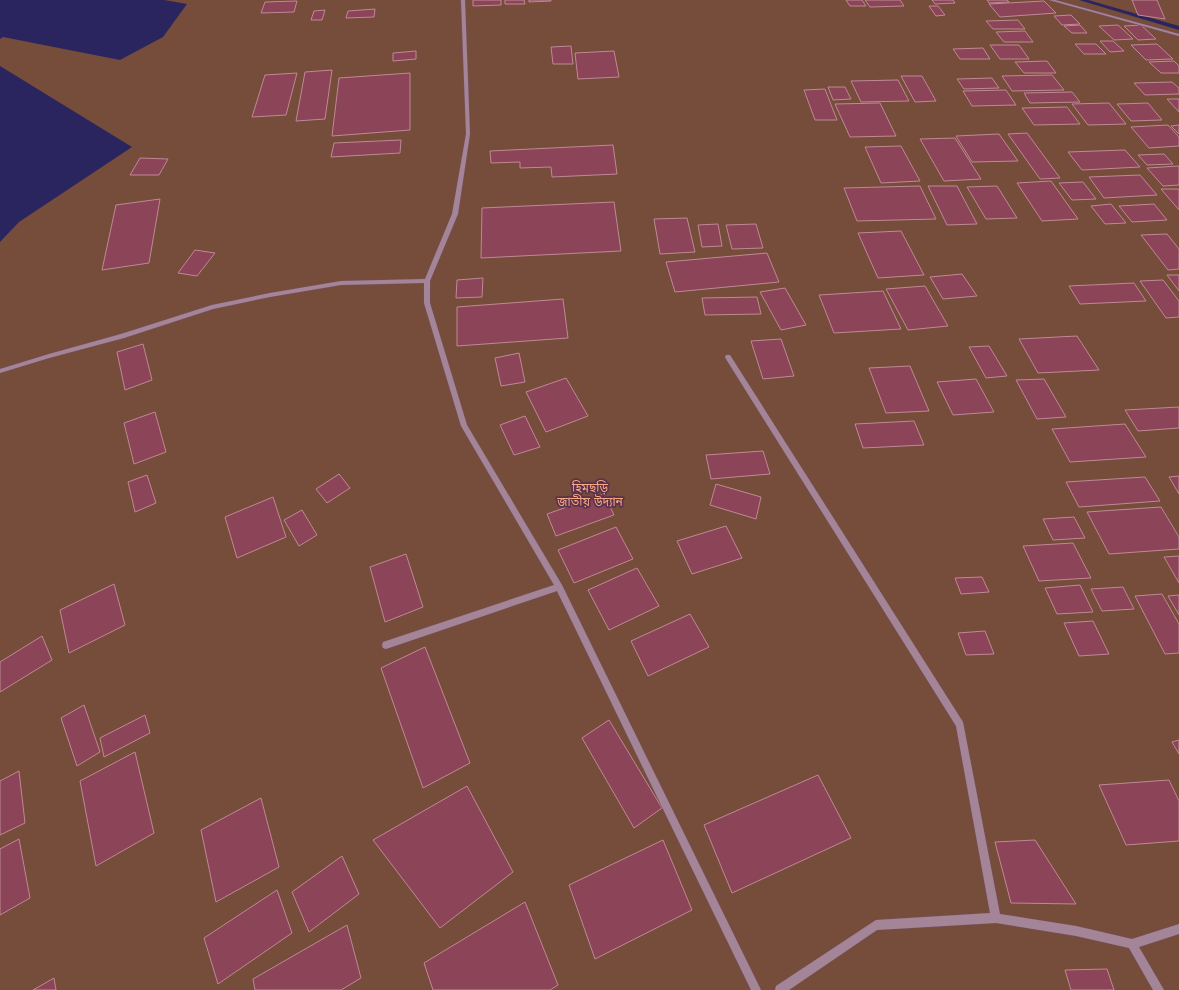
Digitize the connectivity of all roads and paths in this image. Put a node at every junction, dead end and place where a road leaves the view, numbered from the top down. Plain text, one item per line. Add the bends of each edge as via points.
1 (463, 0) edge
2 (1051, 0) edge
3 (1179, 35) edge
4 (427, 281) junction
5 (728, 357) dead end
6 (0, 371) edge
7 (558, 587) junction
8 (386, 645) dead end
9 (996, 918) junction
10 (1179, 929) edge
11 (1132, 944) junction
12 (756, 990) edge
13 (780, 990) edge
14 (1159, 990) edge

1 - 4 street via 468,134 455,214
2 - 3 street
4 - 6 street via 341,283 219,306
4 - 7 street via 426,303 464,426
5 - 9 street via 960,725
7 - 8 street
7 - 12 street
9 - 11 street via 1076,931
9 - 13 street via 876,925
10 - 11 street
11 - 14 street

